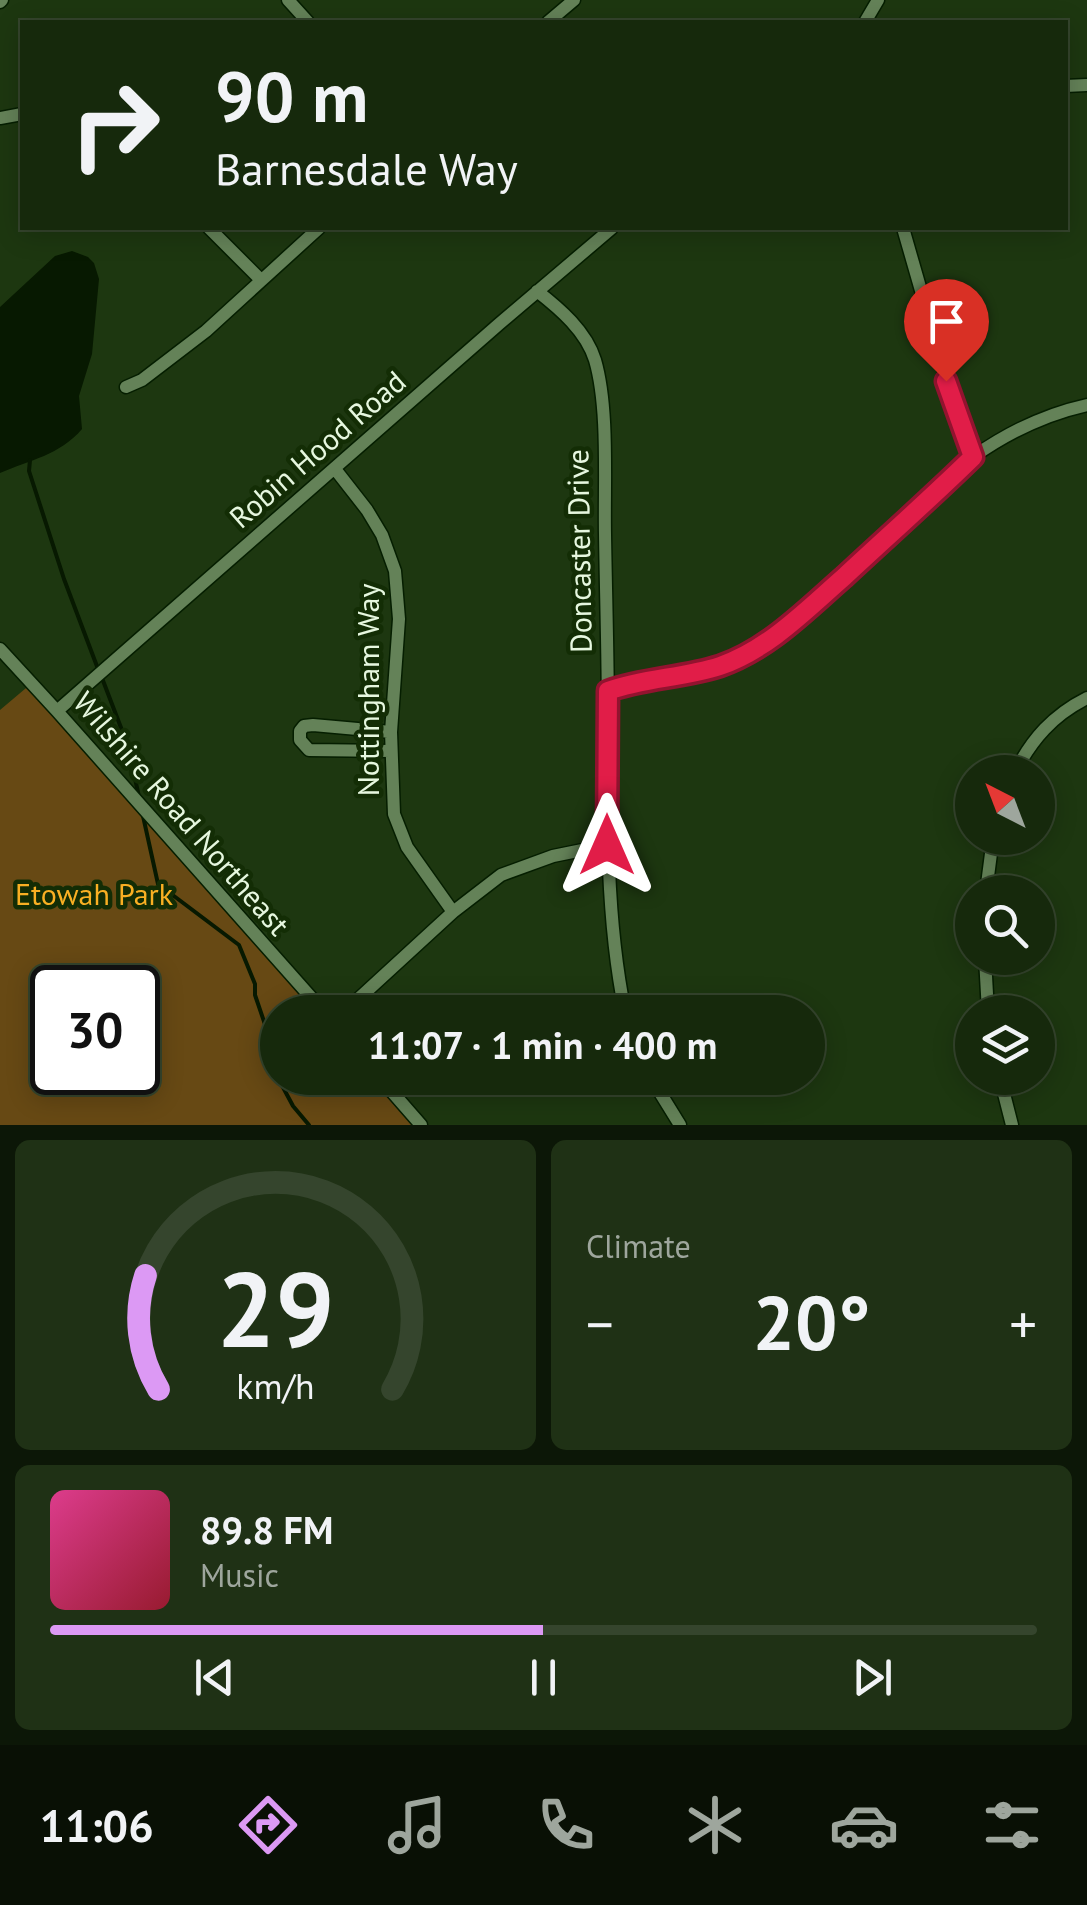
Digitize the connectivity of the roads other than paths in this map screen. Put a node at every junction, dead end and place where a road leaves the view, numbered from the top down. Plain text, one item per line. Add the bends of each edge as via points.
1 (288, 0) edge
2 (574, 0) edge
3 (306, 20) edge
4 (550, 20) edge
5 (211, 230) edge
6 (317, 230) edge
7 (610, 230) edge
8 (904, 230) edge
9 (261, 280) junction
10 (537, 291) junction
11 (126, 387) dead end
12 (1087, 405) edge
13 (973, 457) junction
14 (335, 468) junction
15 (0, 649) edge
16 (608, 691) junction
17 (1087, 698) edge
18 (58, 711) junction
19 (391, 732) junction
20 (391, 751) junction
21 (1024, 755) edge
22 (607, 845) junction
23 (454, 912) junction
24 (309, 995) edge
25 (363, 995) edge
26 (622, 995) edge
27 (395, 1095) edge
28 (661, 1095) edge
29 (1004, 1095) edge
30 (421, 1125) edge
31 (680, 1125) edge
32 (1012, 1125) edge

1 - 3 street
2 - 4 street
5 - 9 street
6 - 9 street
7 - 10 street, Robin Hood Road
8 - 13 street
9 - 11 street via 206,331
10 - 14 street, Robin Hood Road
10 - 16 street, Doncaster Drive via 570,320 596,364 604,429
12 - 13 street via 1042,418
13 - 16 street via 768,640 720,666
14 - 18 street, Robin Hood Road
14 - 19 street, Nottingham Way via 382,535 395,572 399,619
15 - 18 street, Wilshire Road Northeast
16 - 22 street, Doncaster Drive
17 - 21 street via 1052,720
18 - 24 street, Wilshire Road Northeast
19 - 20 street, Nottingham Way
19 - 20 street via 314,724 300,731 309,750
20 - 23 street, Nottingham Way via 398,828
22 - 23 street via 521,866
22 - 26 street, Doncaster Drive
23 - 25 street
27 - 30 street
28 - 31 street
29 - 32 street

